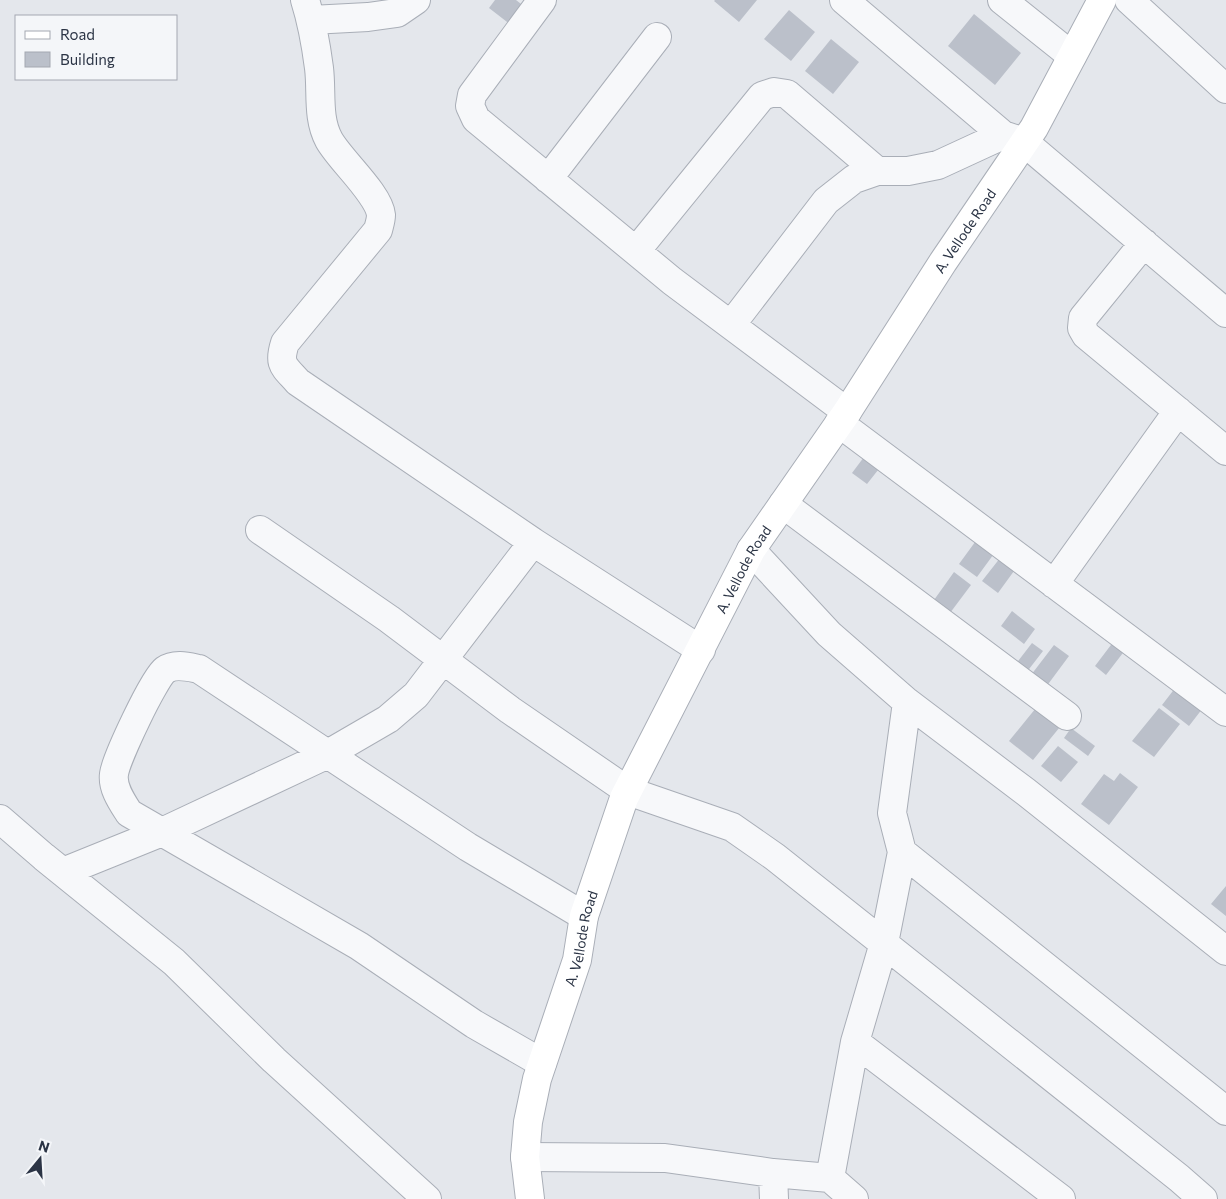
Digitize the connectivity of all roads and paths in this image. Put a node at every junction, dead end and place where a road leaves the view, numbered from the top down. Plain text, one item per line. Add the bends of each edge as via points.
1 (416, 0) edge
2 (542, 0) edge
3 (844, 0) edge
4 (1002, 0) edge
5 (1102, 0) edge
6 (1129, 0) edge
7 (308, 10) edge
8 (657, 37) dead end
9 (1072, 56) junction
10 (1226, 89) edge
11 (1014, 138) junction
12 (877, 171) junction
13 (548, 179) junction
14 (1144, 243) junction
15 (636, 251) junction
16 (1226, 313) edge
17 (731, 325) junction
18 (1178, 411) junction
19 (843, 417) junction
20 (1226, 451) edge
21 (783, 504) junction
22 (260, 530) dead end
23 (533, 542) junction
24 (751, 550) junction
25 (1054, 584) junction
26 (701, 650) junction
27 (442, 659) junction
28 (907, 702) junction
29 (1226, 712) edge
30 (1067, 716) dead end
31 (326, 755) junction
32 (628, 791) junction
33 (0, 819) edge
34 (162, 832) junction
35 (902, 852) junction
36 (63, 872) junction
37 (584, 916) junction
38 (884, 943) junction
39 (1226, 951) edge
40 (854, 1042) junction
41 (542, 1063) junction
42 (1226, 1111) edge
43 (525, 1157) junction
44 (830, 1178) junction
45 (773, 1186) edge
46 (427, 1199) edge
47 (530, 1199) edge
48 (854, 1199) edge
49 (1061, 1199) edge
50 (1203, 1199) edge

1 - 7 street via 397,13 368,17
2 - 13 street via 472,95 470,106 476,119
3 - 11 street
4 - 9 street
5 - 9 main road, A. Vellode Road
6 - 10 street
7 - 23 street via 319,68 324,128 330,141 374,197 381,215 378,230 285,343 281,356 283,365 298,382
8 - 13 street
9 - 11 main road, A. Vellode Road via 1034,128
11 - 12 street via 938,165 908,171
11 - 14 street
11 - 19 main road, A. Vellode Road via 943,262
12 - 15 street via 786,94 774,92 762,96
12 - 17 street via 854,179 826,201
13 - 15 street
14 - 16 street
14 - 18 street via 1083,318 1082,328 1086,335
15 - 17 street
17 - 19 street
18 - 20 street
18 - 25 street
19 - 21 main road, A. Vellode Road
19 - 25 street
21 - 24 main road, A. Vellode Road
21 - 30 street
22 - 27 street
23 - 26 street
23 - 27 street
24 - 26 main road, A. Vellode Road
24 - 28 street via 829,634
25 - 29 street
26 - 32 main road, A. Vellode Road
27 - 31 street via 416,695 388,719
27 - 32 street
28 - 35 street via 892,813
28 - 39 street
31 - 34 street
31 - 34 street via 199,670 182,665 166,669 154,684 113,775 118,796 129,813
31 - 37 street via 468,847
32 - 37 main road, A. Vellode Road
32 - 38 street via 732,827 775,856
33 - 36 street
34 - 36 street
34 - 41 street via 359,946 474,1024
35 - 38 street
35 - 42 street
36 - 46 street via 174,962 274,1060
37 - 41 main road, A. Vellode Road via 577,960
38 - 40 street
38 - 50 street
40 - 44 street
40 - 49 street
41 - 43 main road, A. Vellode Road via 528,1122
43 - 45 street via 665,1158
43 - 47 main road, A. Vellode Road
44 - 45 street
44 - 48 street

